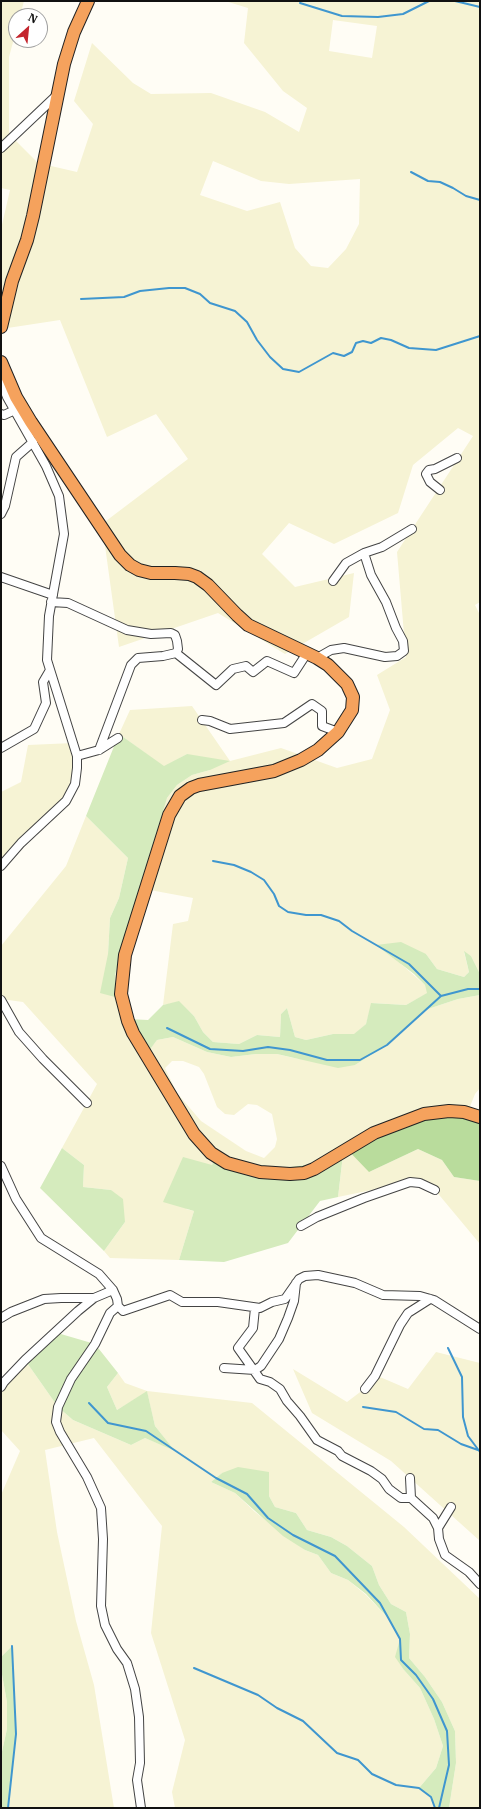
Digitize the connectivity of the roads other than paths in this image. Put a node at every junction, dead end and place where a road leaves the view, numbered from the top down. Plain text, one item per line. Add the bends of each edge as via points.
1 (88, 1) edge
2 (58, 94) junction
3 (1, 148) edge
4 (1, 327) edge
5 (1, 362) edge
6 (15, 410) junction
7 (1, 414) edge
8 (33, 442) junction
9 (457, 458) dead end
10 (440, 490) dead end
11 (1, 514) edge
12 (412, 529) dead end
13 (364, 553) junction
14 (1, 577) edge
15 (333, 581) dead end
16 (52, 598) junction
17 (176, 653) junction
18 (312, 656) junction
19 (50, 670) junction
20 (202, 720) dead end
21 (338, 732) junction
22 (118, 738) dead end
23 (1, 748) edge
24 (99, 750) junction
25 (77, 756) junction
26 (10, 857) junction
27 (1, 866) edge
28 (1, 873) edge
29 (1, 1000) edge
30 (87, 1103) dead end
31 (480, 1117) edge
32 (1, 1166) edge
33 (434, 1190) dead end
34 (301, 1226) dead end
35 (296, 1283) junction
36 (113, 1290) junction
37 (94, 1298) junction
38 (430, 1298) junction
39 (118, 1306) junction
40 (255, 1308) junction
41 (1, 1318) edge
42 (480, 1329) edge
43 (224, 1368) dead end
44 (255, 1370) junction
45 (1, 1387) edge
46 (366, 1389) dead end
47 (410, 1478) dead end
48 (411, 1498) junction
49 (452, 1507) dead end
50 (438, 1528) junction
51 (480, 1584) edge
52 (141, 1808) edge

1 - 2 highway via 67,51
2 - 3 street
2 - 4 highway via 33,216 12,281
5 - 6 street via 2,384
5 - 18 highway via 16,397 31,422 120,555 130,565 150,573 175,572 197,577 248,625
6 - 7 street
6 - 8 street
8 - 11 street via 16,457
8 - 16 street via 53,480 62,516 64,534
9 - 10 street via 428,470 426,474 430,482
12 - 13 street via 382,548
13 - 15 street via 346,563
13 - 18 street via 371,575 403,641 404,651 397,656 385,657 344,648
14 - 16 street
16 - 17 street via 127,630 151,634 171,633 177,641
16 - 19 street via 47,636 47,660
17 - 18 street via 216,685 232,669 246,666 253,672 267,661 294,673
17 - 24 street via 135,660
18 - 21 highway via 339,675 352,693 352,710
19 - 23 street via 43,682 46,703 34,729
19 - 25 street
20 - 21 street via 230,730 284,723 312,704 322,711 322,726
21 - 31 highway via 318,750 301,760 274,771 199,785 186,790 178,799 169,815 125,955 121,994 128,1021 202,1145 217,1158 236,1166 275,1174 304,1173 374,1133 424,1114 450,1111
22 - 24 street
24 - 25 street
25 - 26 street via 75,784 66,801 21,842
26 - 27 street
26 - 28 street
29 - 30 street via 19,1032
32 - 36 street via 16,1199 42,1238 99,1274
33 - 34 street via 420,1183 410,1182 316,1217
35 - 38 street via 305,1276 318,1275 355,1283 382,1295 404,1294
35 - 40 street via 285,1298
35 - 44 street via 294,1301 279,1339
36 - 37 street
36 - 39 street
37 - 41 street via 44,1299
37 - 45 street via 54,1332
38 - 42 street
38 - 46 street via 408,1313
39 - 40 street via 124,1310 170,1296 182,1302 218,1302
39 - 52 street via 110,1313 95,1344 71,1379 58,1407 56,1422 101,1508 101,1606 105,1625 127,1663 135,1689 139,1717 140,1763 137,1780
40 - 44 street via 253,1328 238,1348 243,1358
43 - 44 street
44 - 48 street via 260,1379 280,1389 317,1440 371,1471 401,1498
47 - 48 street
48 - 50 street via 433,1518
49 - 50 street
50 - 51 street via 445,1555 469,1572

